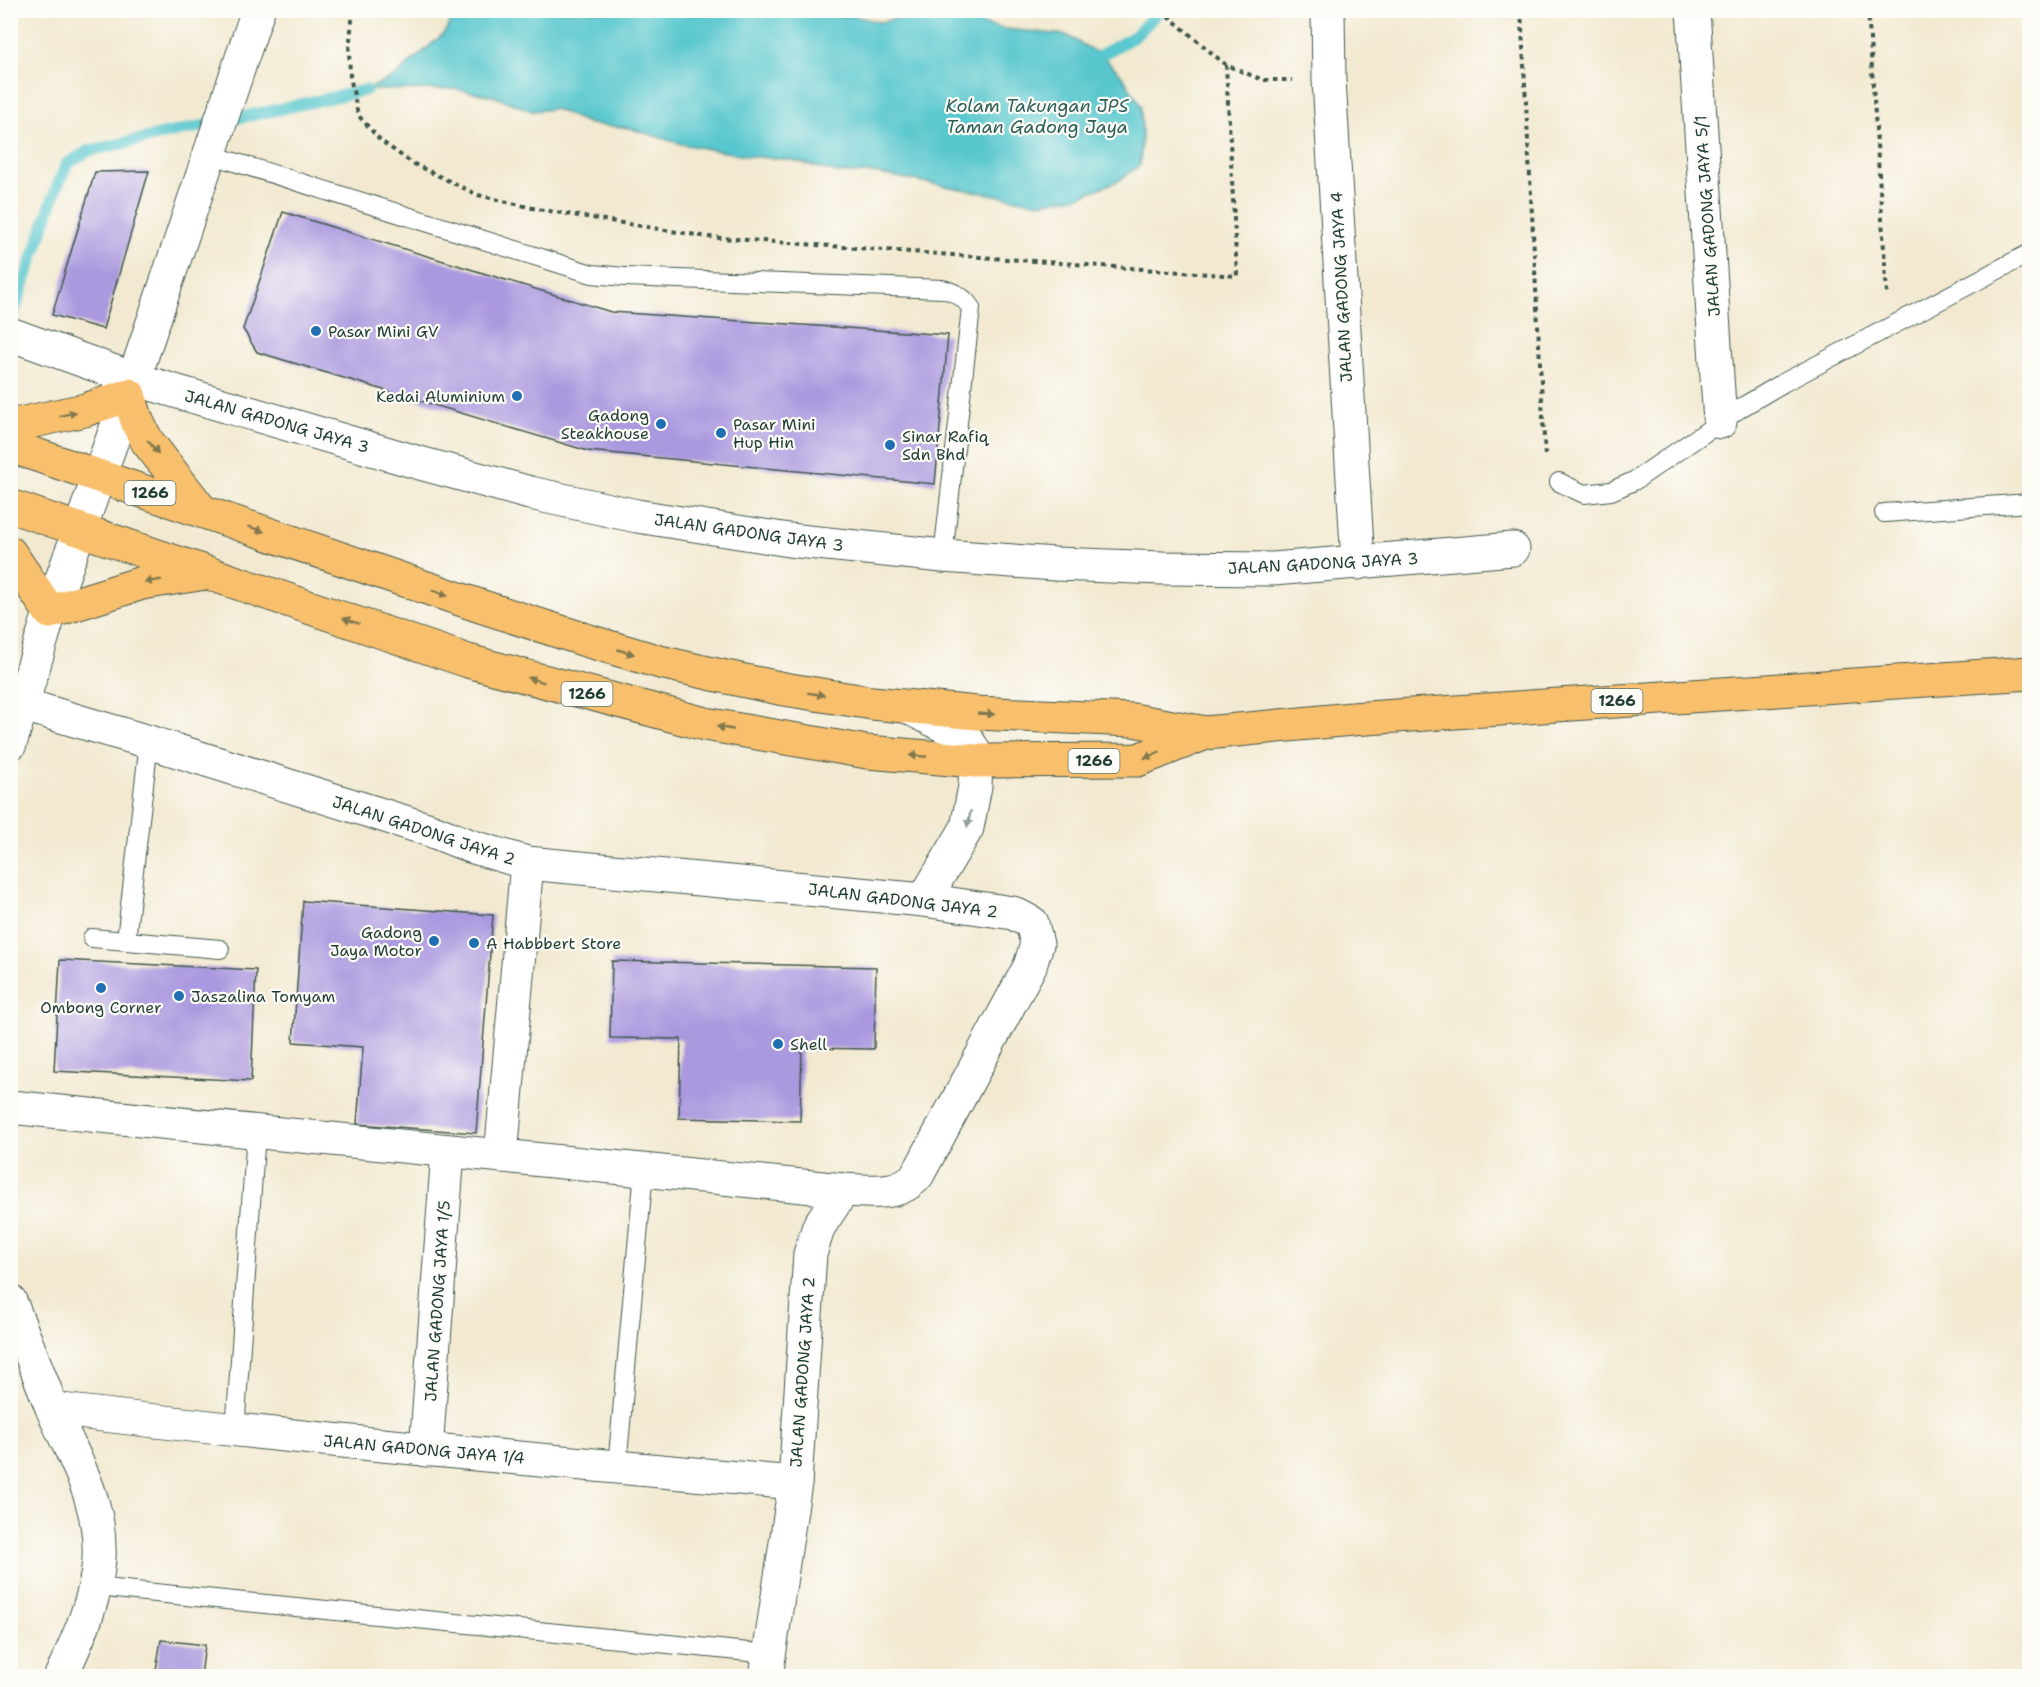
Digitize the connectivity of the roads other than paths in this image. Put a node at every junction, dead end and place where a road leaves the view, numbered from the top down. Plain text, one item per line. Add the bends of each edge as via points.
1 (258, 10) edge
2 (1328, 10) edge
3 (1693, 10) edge
4 (212, 147) junction
5 (2030, 254) edge
6 (10, 333) edge
7 (132, 387) junction
8 (1720, 422) junction
9 (10, 426) edge
10 (10, 446) edge
11 (100, 476) junction
12 (1558, 483) road end
13 (2030, 503) edge
14 (10, 506) edge
15 (201, 510) junction
16 (1884, 513) dead end
17 (80, 529) junction
18 (1513, 549) dead end
19 (10, 553) edge
20 (943, 556) junction
21 (1358, 563) junction
22 (211, 573) junction
23 (50, 612) junction
24 (2030, 673) edge
25 (16, 703) edge
26 (907, 707) junction
27 (1206, 733) junction
28 (148, 741) junction
29 (10, 744) edge
30 (976, 761) junction
31 (527, 863) junction
32 (924, 900) junction
33 (92, 938) dead end
34 (126, 940) junction
35 (220, 949) dead end
36 (10, 1107) edge
37 (256, 1132) junction
38 (448, 1151) junction
39 (501, 1156) junction
40 (644, 1170) junction
41 (843, 1190) junction
42 (10, 1301) edge
43 (53, 1409) junction
44 (235, 1431) junction
45 (426, 1450) junction
46 (617, 1467) junction
47 (795, 1483) junction
48 (95, 1587) junction
49 (768, 1665) edge
50 (61, 1677) edge

1 - 4 street
2 - 21 street, JALAN GADONG JAYA 4
3 - 8 street, JALAN GADONG JAYA 5/1
4 - 7 street
4 - 20 lane via 592,274 954,292 971,308
5 - 8 lane via 1783,383
6 - 7 street, JALAN GADONG JAYA 3 via 75,357
9 -> 7 main road via 85,410
7 - 11 street
7 -> 15 main road via 137,421 147,441
7 - 20 street, JALAN GADONG JAYA 3 via 562,500 637,516 789,540
8 - 12 lane via 1634,481 1611,491 1584,494
10 - 11 main road, 1266
11 - 15 main road, 1266
11 - 17 street
13 - 16 lane
14 - 17 main road, 1266
15 -> 26 main road, 1266 via 483,608 660,662 784,689
17 - 22 main road, 1266
17 - 23 street
18 - 21 street, JALAN GADONG JAYA 3
19 - 23 main road
20 - 21 street, JALAN GADONG JAYA 3 via 1163,568 1273,569
22 -> 23 main road via 142,583
30 -> 22 main road, 1266 via 867,752 659,713 468,661
23 - 25 street
24 - 27 main road, 1266 via 1352,719
25 - 28 street, JALAN GADONG JAYA 2
25 - 29 street
26 -> 27 main road, 1266 via 1133,720
26 - 30 street via 964,735
27 -> 30 main road, 1266 via 1138,760
28 - 31 street, JALAN GADONG JAYA 2
28 - 34 lane
30 -> 32 street via 967,828
31 - 32 street, JALAN GADONG JAYA 2
31 - 39 street
32 - 41 street, JALAN GADONG JAYA 2 via 1013,913 1032,923 1037,944 1030,966 911,1183 890,1191
33 - 34 lane
34 - 35 lane
36 - 37 street
37 - 38 street
37 - 44 lane
38 - 39 street
38 - 45 street, JALAN GADONG JAYA 1/5
39 - 40 street
40 - 41 street
40 - 46 lane
41 - 47 street, JALAN GADONG JAYA 2 via 819,1226 810,1254
42 - 43 street
43 - 44 street, JALAN GADONG JAYA 1/4
43 - 48 street via 91,1493 99,1541
44 - 45 street, JALAN GADONG JAYA 1/4
45 - 46 street, JALAN GADONG JAYA 1/4
46 - 47 street, JALAN GADONG JAYA 1/4
47 - 49 street, JALAN GADONG JAYA 2
48 - 49 lane
48 - 50 street

